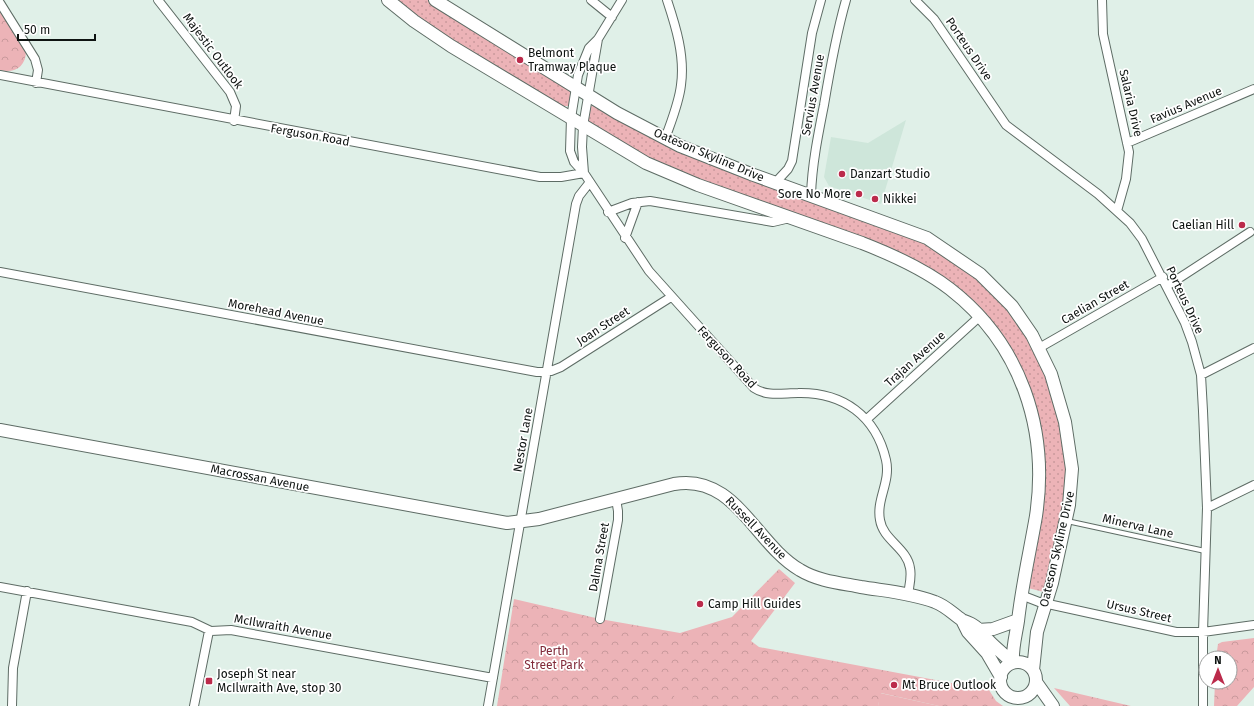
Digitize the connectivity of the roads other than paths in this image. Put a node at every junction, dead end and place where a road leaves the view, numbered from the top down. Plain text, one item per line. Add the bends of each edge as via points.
1 (158, 0) edge
2 (388, 0) edge
3 (435, 0) edge
4 (591, 0) edge
5 (622, 0) edge
6 (667, 0) edge
7 (821, 0) edge
8 (846, 0) edge
9 (915, 0) edge
10 (1102, 0) edge
11 (0, 4) edge
12 (612, 17) junction
13 (598, 39) junction
14 (0, 75) edge
15 (36, 84) junction
16 (576, 88) junction
17 (1254, 89) edge
18 (588, 95) junction
19 (571, 118) junction
20 (234, 120) junction
21 (583, 126) junction
22 (665, 139) junction
23 (1127, 143) junction
24 (584, 173) junction
25 (590, 182) junction
26 (775, 183) junction
27 (811, 195) junction
28 (638, 202) junction
29 (1117, 211) junction
30 (608, 212) junction
31 (791, 218) junction
32 (1250, 232) dead end
33 (626, 238) junction
34 (0, 272) edge
35 (1163, 277) junction
36 (1167, 286) junction
37 (671, 297) junction
38 (979, 317) junction
39 (1039, 348) junction
40 (1254, 348) edge
41 (547, 372) junction
42 (1200, 375) junction
43 (867, 419) junction
44 (0, 430) edge
45 (1254, 485) edge
46 (616, 499) junction
47 (1207, 508) junction
48 (1066, 521) junction
49 (520, 523) junction
50 (1205, 551) junction
51 (0, 586) edge
52 (27, 591) junction
53 (908, 595) junction
54 (1020, 596) junction
55 (1046, 603) junction
56 (600, 619) dead end
57 (962, 620) junction
58 (1018, 620) junction
59 (1254, 625) edge
60 (978, 630) junction
61 (209, 631) junction
62 (1203, 632) junction
63 (1013, 663) junction
64 (1033, 670) junction
65 (1001, 677) junction
66 (493, 678) junction
67 (1036, 682) junction
68 (1022, 697) junction
69 (12, 706) edge
70 (194, 706) edge
71 (488, 706) edge
72 (1030, 706) edge
73 (1053, 706) edge
74 (1203, 706) edge

1 - 20 street, Majestic Outlook via 230,92 236,106
2 - 19 main road, Oateson Skyline Drive via 430,32
3 - 16 main road, Oateson Skyline Drive
4 - 12 street
5 - 12 street, Ferguson Road
6 - 22 street via 682,66 681,86
7 - 26 street, Servius Avenue via 812,33 792,161
8 - 27 street, Servius Avenue via 836,35 818,132
9 - 29 street, Porteus Drive via 934,18 1006,125
10 - 23 street, Salaria Drive via 1103,34
11 - 15 street via 35,59
12 - 13 street, Ferguson Road
13 - 16 street, Ferguson Road via 589,48 581,66
13 - 18 street, Ferguson Road
14 - 15 street, Ferguson Road
15 - 20 street, Ferguson Road
16 - 18 main road, Oateson Skyline Drive
16 - 19 street, Ferguson Road
17 - 23 street, Favius Avenue
18 - 21 street, Ferguson Road
18 - 22 main road, Oateson Skyline Drive
19 - 21 main road, Oateson Skyline Drive
19 - 24 street, Ferguson Road via 572,157
20 - 24 street, Ferguson Road via 540,177
21 - 24 street, Ferguson Road
21 - 31 main road, Oateson Skyline Drive via 659,170
22 - 26 main road, Oateson Skyline Drive
23 - 29 street, Salaria Drive via 1129,161
24 - 25 street, Ferguson Road
25 - 30 street, Ferguson Road
25 - 41 street, Nestor Lane via 576,204
26 - 27 main road, Oateson Skyline Drive
27 - 39 main road, Oateson Skyline Drive via 919,234 956,256 980,274 1012,306
28 - 30 street
28 - 31 street via 658,202 773,222
28 - 33 street
29 - 35 street, Porteus Drive via 1142,239
30 - 33 street, Ferguson Road
31 - 38 main road, Oateson Skyline Drive via 862,243 906,262 950,289
32 - 36 street
33 - 37 street, Ferguson Road via 648,271
34 - 41 street, Morehead Avenue
35 - 36 street, Porteus Drive
35 - 39 street, Caelian Street
36 - 42 street, Porteus Drive via 1192,342
37 - 41 street, Joan Street via 562,367
37 - 43 street, Ferguson Road via 758,391 769,394 826,395 844,402
38 - 43 street, Trajan Avenue
38 - 54 main road, Oateson Skyline Drive via 997,338 1019,377 1032,409 1037,433 1038,501
39 - 48 main road, Oateson Skyline Drive via 1061,406 1071,456 1071,494
40 - 42 street
41 - 49 street, Nestor Lane
42 - 47 street, Porteus Drive
43 - 53 street, Ferguson Road via 878,437 887,468 880,522 886,534 908,561 911,575
44 - 49 main road, Macrossan Avenue via 450,514
45 - 47 street
46 - 49 main road, Russell Avenue
46 - 53 main road, Russell Avenue via 678,483 705,484 729,499 774,548 800,570 833,582
46 - 56 street, Dalma Street via 618,520
47 - 50 street, Porteus Drive
48 - 50 lane, Minerva Lane
48 - 55 main road, Oateson Skyline Drive
49 - 66 street, Nestor Lane
50 - 62 street, Porteus Drive
51 - 52 street, McIlwraith Avenue
52 - 61 street, McIlwraith Avenue via 192,622
52 - 69 street via 13,668
53 - 57 main road, Russell Avenue via 940,604
54 - 55 street, Ursus Street
54 - 58 main road, Oateson Skyline Drive
55 - 62 street, Ursus Street via 1176,632
55 - 64 main road, Oateson Skyline Drive via 1035,640
57 - 60 main road via 974,625
57 - 65 main road
58 - 60 main road via 993,629
58 - 63 main road, Oateson Skyline Drive via 1012,650
59 - 62 street, Ursus Street
60 - 63 main road
61 - 66 street, McIlwraith Avenue via 231,630
61 - 70 street
62 - 74 street, Porteus Drive
63 - 64 main road via 1024,663
63 - 65 main road via 1003,671
64 - 67 main road
65 - 68 main road via 1006,692
66 - 71 street, Nestor Lane
67 - 68 main road via 1031,692
67 - 73 main road
68 - 72 main road

